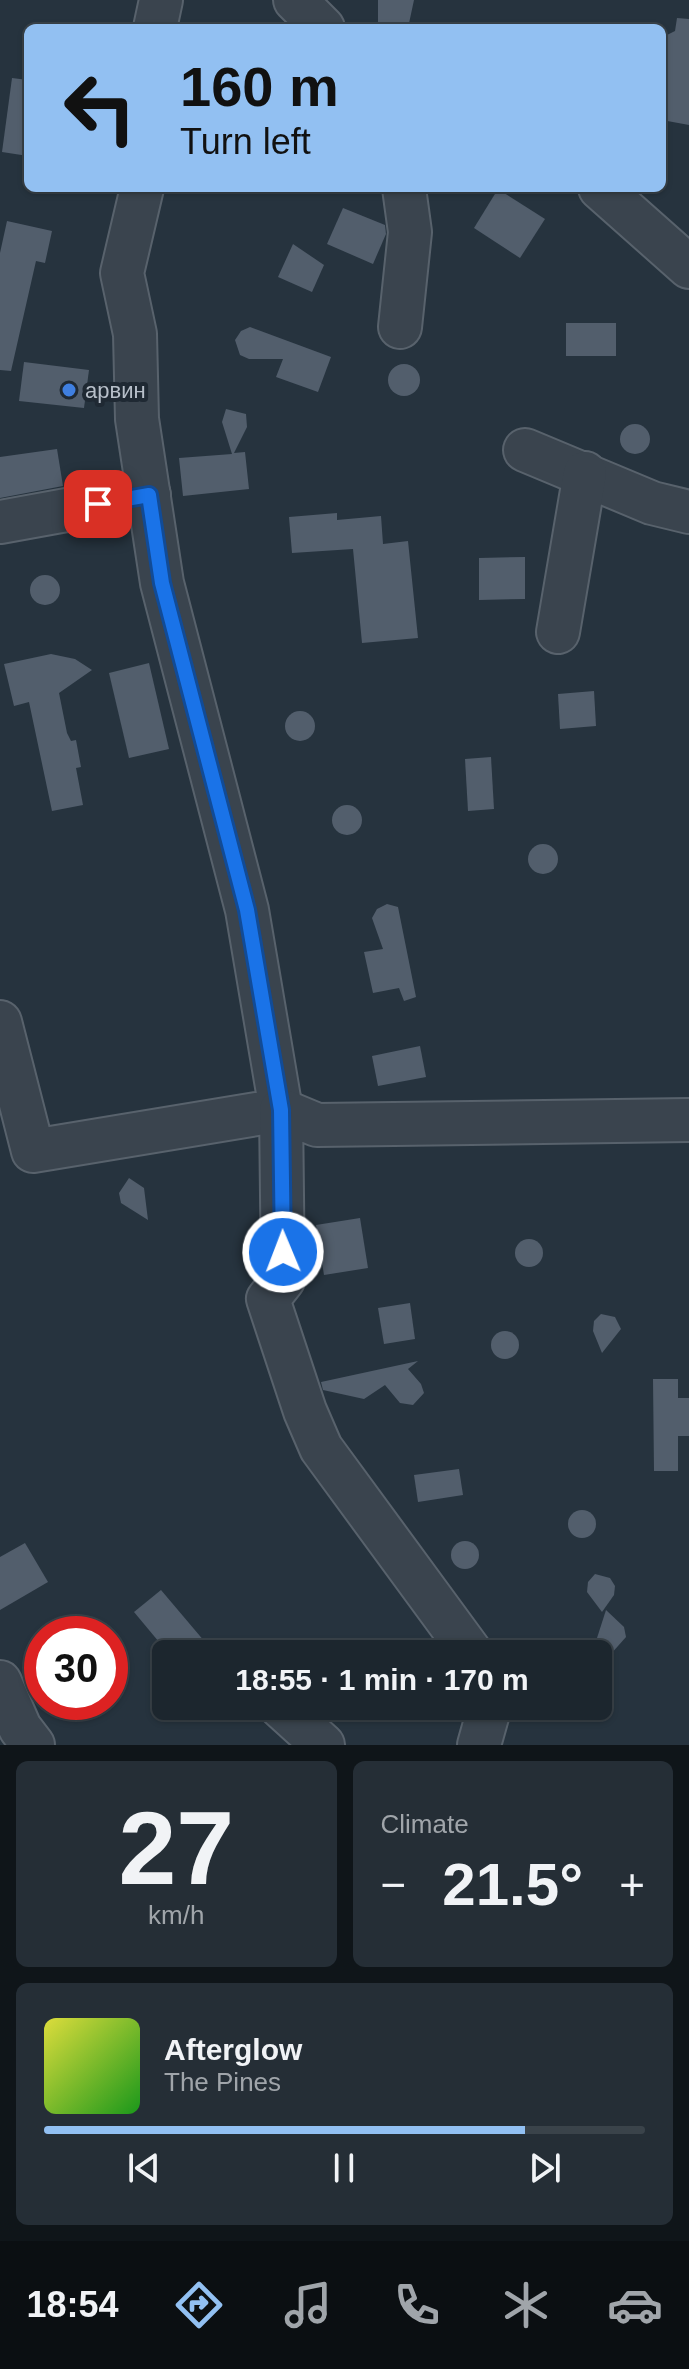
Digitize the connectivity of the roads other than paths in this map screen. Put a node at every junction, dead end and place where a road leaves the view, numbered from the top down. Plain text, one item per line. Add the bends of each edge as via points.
1 (161, 0) edge
2 (295, 0) edge
3 (156, 24) edge
4 (319, 24) edge
5 (141, 192) edge
6 (405, 192) edge
7 (605, 192) edge
8 (689, 267) edge
9 (400, 327) dead end
10 (525, 450) dead end
11 (585, 473) junction
12 (149, 495) junction
13 (689, 512) edge
14 (0, 522) edge
15 (558, 632) dead end
16 (0, 1022) edge
17 (281, 1110) junction
18 (689, 1120) edge
19 (462, 1640) edge
20 (0, 1682) edge
21 (295, 1720) edge
22 (486, 1720) edge
23 (33, 1745) edge
24 (323, 1745) edge
25 (479, 1745) edge

1 - 3 street
2 - 4 street
5 - 12 street via 122,273 135,334 137,419
6 - 9 street via 410,232
7 - 8 street
10 - 11 street
11 - 13 street via 652,503
11 - 15 street
12 - 14 street
12 - 17 street via 162,583 247,910
16 - 17 street via 33,1151
17 - 18 street via 317,1125
17 - 19 street via 283,1280 268,1299 305,1411 321,1448
20 - 23 street
21 - 24 street
22 - 25 street

